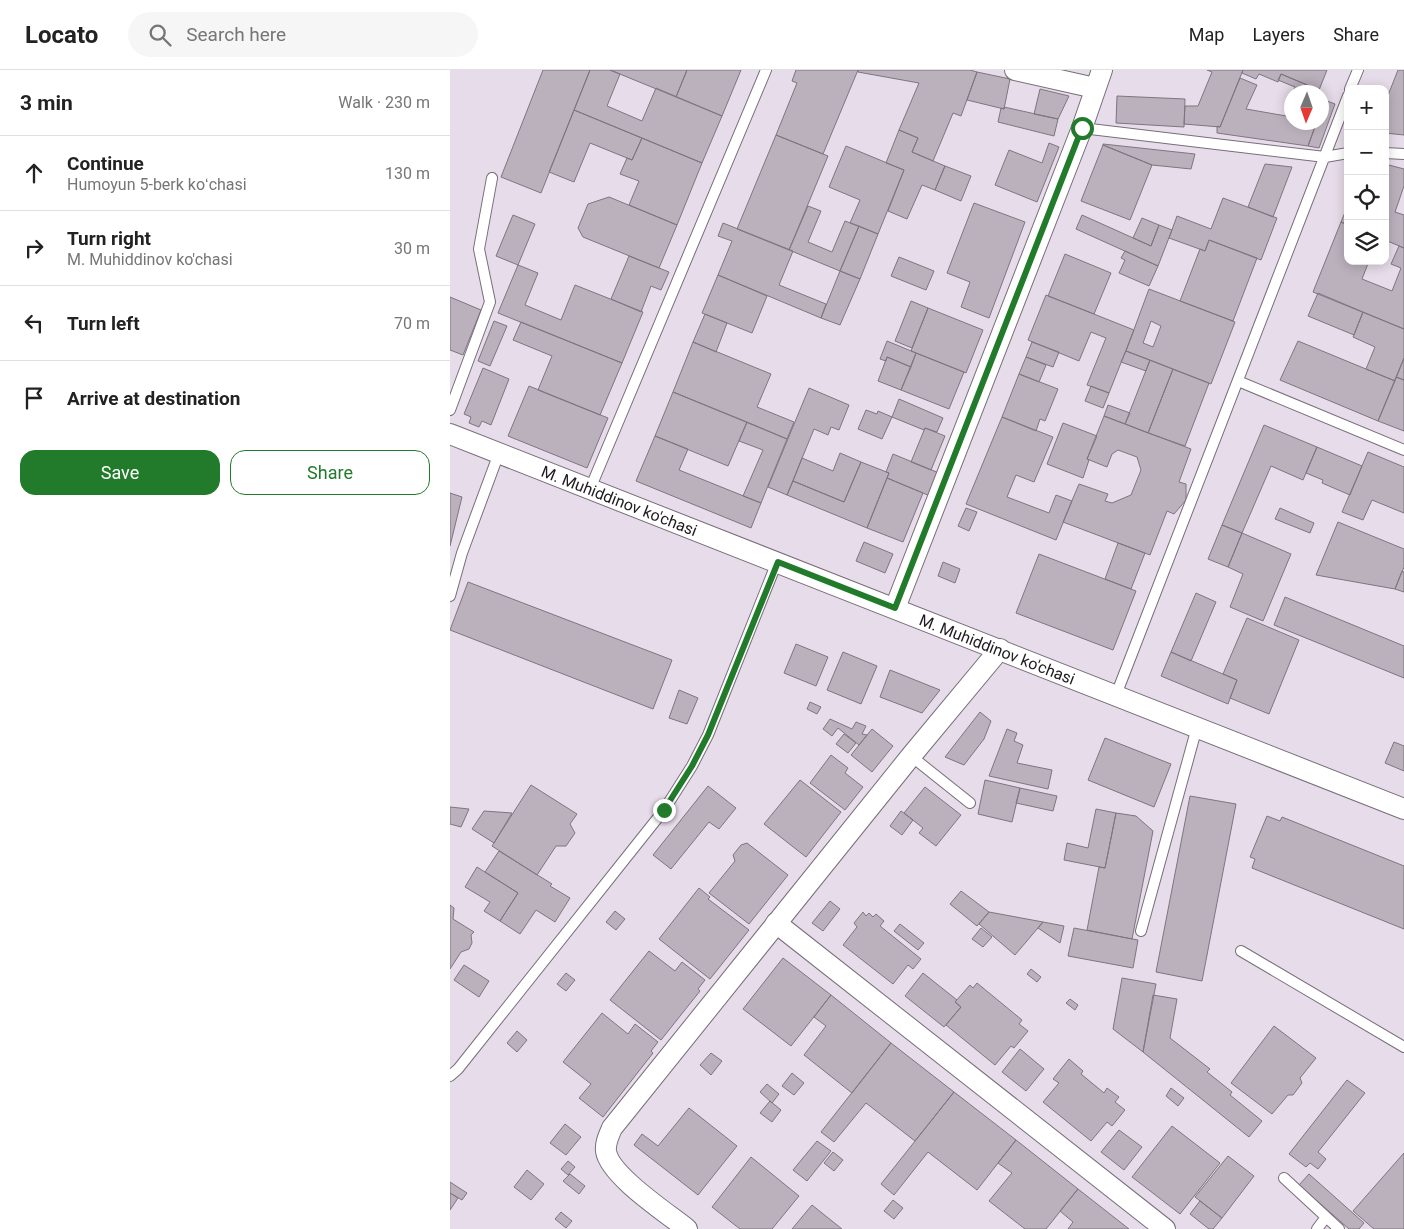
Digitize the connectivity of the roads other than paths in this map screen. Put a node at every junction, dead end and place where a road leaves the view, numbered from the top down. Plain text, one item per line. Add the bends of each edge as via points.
1 (766, 70) edge
2 (1015, 70) edge
3 (1358, 70) edge
4 (1099, 79) edge
5 (1352, 85) edge
6 (1344, 106) edge
7 (1082, 128) junction
8 (1389, 152) edge
9 (1344, 154) edge
10 (1404, 154) edge
11 (1325, 156) junction
12 (492, 178) dead end
13 (1238, 382) junction
14 (450, 410) edge
15 (450, 434) edge
16 (1404, 450) edge
17 (498, 453) junction
18 (590, 489) junction
19 (778, 562) junction
20 (450, 596) edge
21 (895, 608) junction
22 (1000, 649) junction
23 (1116, 695) junction
24 (1197, 727) junction
25 (911, 756) junction
26 (970, 804) dead end
27 (1404, 809) edge
28 (776, 923) junction
29 (1141, 931) dead end
30 (1241, 951) dead end
31 (1404, 1048) edge
32 (450, 1076) edge
33 (1284, 1178) dead end
34 (1326, 1218) junction
35 (687, 1229) edge
36 (1165, 1229) edge
37 (1317, 1229) edge
38 (1339, 1229) edge

1 - 18 lane
2 - 4 street
3 - 5 lane
4 - 7 street
6 - 11 lane
7 - 11 lane
7 - 21 street
8 - 10 lane
9 - 11 lane
11 - 13 lane
12 - 14 lane via 479,249 490,302
13 - 16 lane
13 - 23 lane
15 - 17 street, M. Muhiddinov ko'chasi
17 - 18 street, M. Muhiddinov ko'chasi
17 - 20 lane
18 - 19 street, M. Muhiddinov ko'chasi
19 - 21 street, M. Muhiddinov ko'chasi
19 - 32 lane via 708,735 678,788 658,818
21 - 22 street, M. Muhiddinov ko'chasi
22 - 23 street, M. Muhiddinov ko'chasi
22 - 25 street
23 - 24 street, M. Muhiddinov ko'chasi
24 - 27 street, M. Muhiddinov ko'chasi
24 - 29 lane
25 - 26 lane
25 - 28 street
28 - 35 street via 612,1128 606,1141 610,1162 621,1177
28 - 36 street
30 - 31 lane
33 - 34 lane
34 - 37 lane
34 - 38 lane

